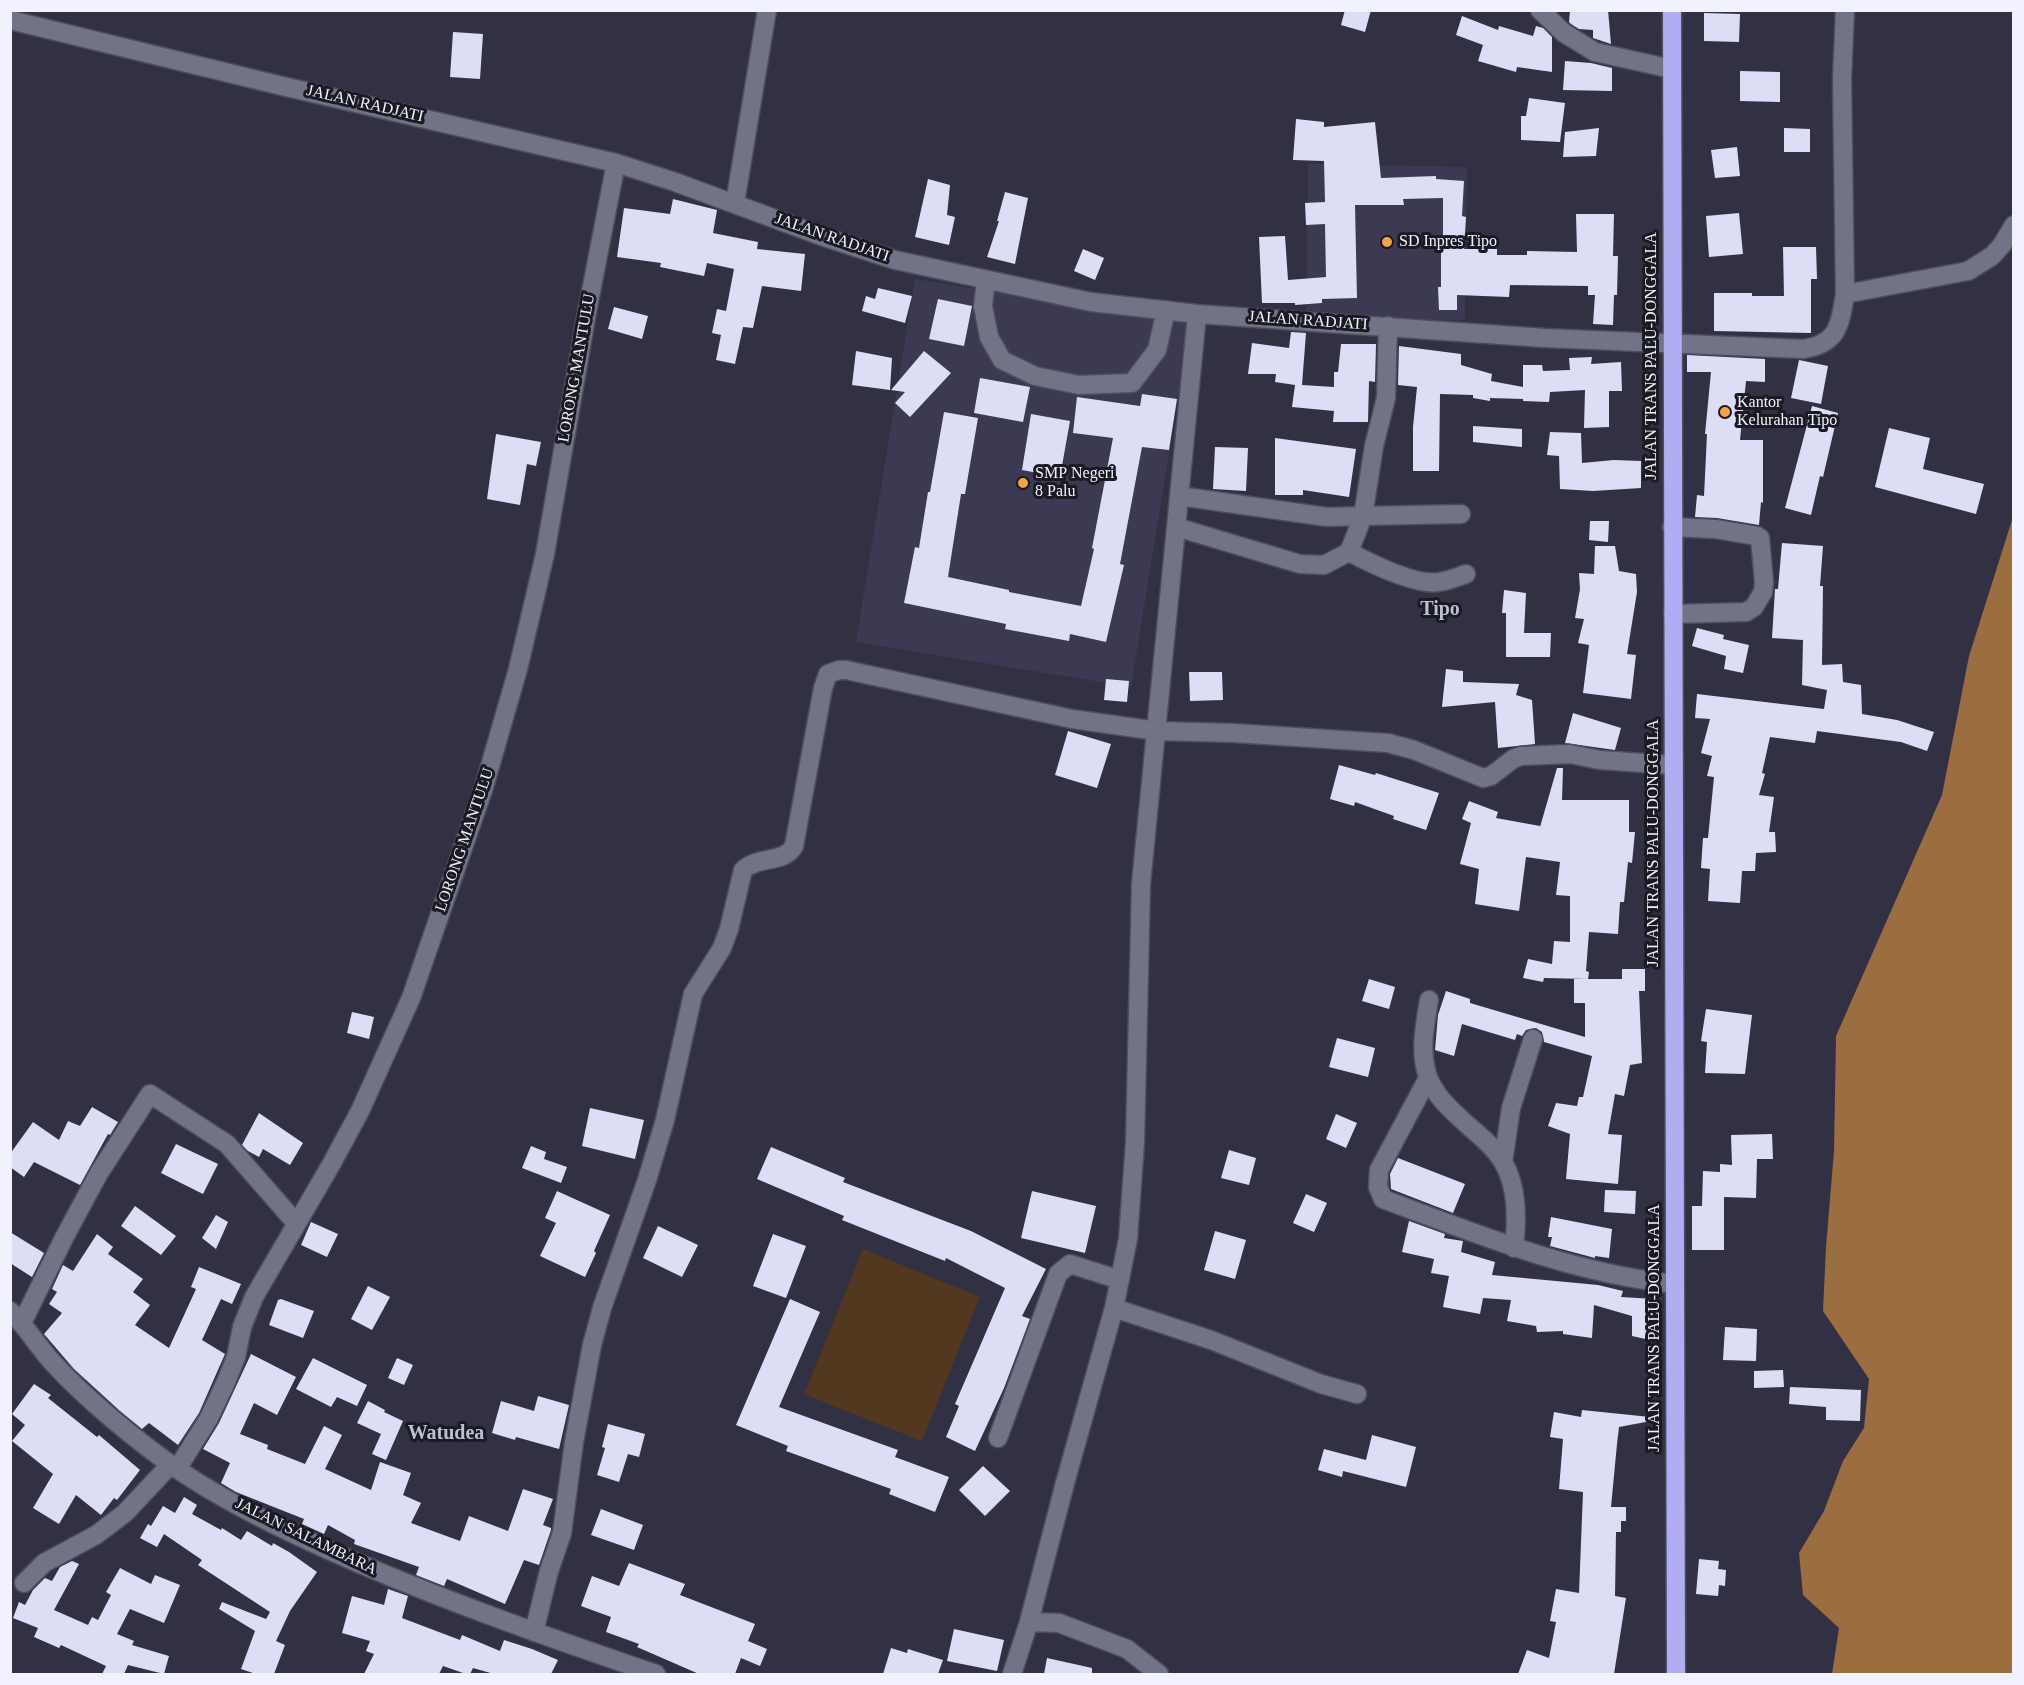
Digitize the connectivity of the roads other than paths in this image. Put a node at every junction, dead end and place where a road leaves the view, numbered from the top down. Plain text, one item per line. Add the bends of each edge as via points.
1 (767, 10) edge
2 (1540, 10) edge
3 (1672, 10) edge
4 (1845, 10) edge
5 (10, 20) edge
6 (1672, 69) junction
7 (616, 163) junction
8 (735, 203) junction
9 (2013, 225) edge
10 (986, 280) junction
11 (1845, 294) junction
12 (1166, 310) junction
13 (1197, 314) junction
14 (1388, 326) junction
15 (1672, 345) junction
16 (1179, 496) junction
17 (1461, 514) dead end
18 (1363, 516) junction
19 (1176, 526) junction
20 (1672, 527) junction
21 (1349, 552) junction
22 (1466, 574) dead end
23 (1672, 614) junction
24 (1157, 731) junction
25 (1673, 765) junction
26 (1429, 1000) dead end
27 (1533, 1039) dead end
28 (1428, 1078) junction
29 (1503, 1162) junction
30 (296, 1223) junction
31 (1514, 1248) junction
32 (1120, 1280) junction
33 (1674, 1284) junction
34 (1114, 1308) junction
35 (16, 1317) edge
36 (1357, 1394) dead end
37 (998, 1438) dead end
38 (174, 1466) junction
39 (24, 1583) dead end
40 (1029, 1622) junction
41 (534, 1632) junction
42 (656, 1674) edge
43 (1012, 1674) edge
44 (1159, 1674) edge
45 (1676, 1674) edge

1 - 8 street
2 - 6 street via 1564,33 1596,52
3 - 6 highway, JALAN TRANS PALU-DONGGALA
4 - 11 street, JALAN RADJATI
5 - 7 street, JALAN RADJATI
6 - 15 highway, JALAN TRANS PALU-DONGGALA
7 - 8 street, JALAN RADJATI
7 - 30 street, LORONG MANTULU via 545,554 518,669 484,787 411,999 360,1111
8 - 10 street, JALAN RADJATI via 895,260
9 - 11 street via 1992,256 1968,271
10 - 12 street, JALAN RADJATI via 1091,302
10 - 12 street via 983,306 989,337 1002,360 1035,376 1079,385 1132,383 1157,350
11 - 15 street, JALAN RADJATI via 1835,334 1813,348
12 - 13 street, JALAN RADJATI
13 - 14 street, JALAN RADJATI
13 - 16 street
14 - 15 street, JALAN RADJATI
14 - 18 street via 1386,398
15 - 20 highway, JALAN TRANS PALU-DONGGALA
16 - 18 street via 1327,517
16 - 19 street
17 - 18 street
18 - 21 street
19 - 21 street via 1300,564 1324,565
19 - 24 street
20 - 23 highway, JALAN TRANS PALU-DONGGALA
20 - 23 street via 1757,536 1764,582 1758,602 1746,612
21 - 22 street via 1382,569 1414,579 1437,583
23 - 25 highway, JALAN TRANS PALU-DONGGALA
24 - 25 street via 1388,743 1483,778 1521,756 1570,754
24 - 32 street via 1140,913 1135,1142 1128,1239
24 - 41 street via 1071,719 846,670 828,674 794,846 789,854 756,861 743,870 722,948 693,994 665,1120 592,1345 562,1533
25 - 33 highway, JALAN TRANS PALU-DONGGALA
26 - 28 street via 1423,1045
27 - 29 street via 1511,1108
28 - 29 street via 1437,1094
28 - 31 street via 1379,1170 1381,1196
29 - 31 street via 1514,1200
30 - 35 street via 227,1144 150,1094 99,1173
30 - 38 street, LORONG MANTULU via 254,1297 236,1357 209,1418
31 - 33 street via 1631,1279
32 - 34 street
32 - 37 street via 1070,1264 1058,1274
33 - 45 highway, JALAN TRANS PALU-DONGGALA
34 - 36 street
34 - 40 street
35 - 38 street, JALAN SALAMBARA via 78,1388
38 - 39 street, LORONG MANTULU via 125,1513 96,1535 44,1563
38 - 41 street, JALAN SALAMBARA via 235,1503 323,1548
40 - 43 street
40 - 44 street via 1059,1623 1127,1649
41 - 42 street, JALAN SALAMBARA

